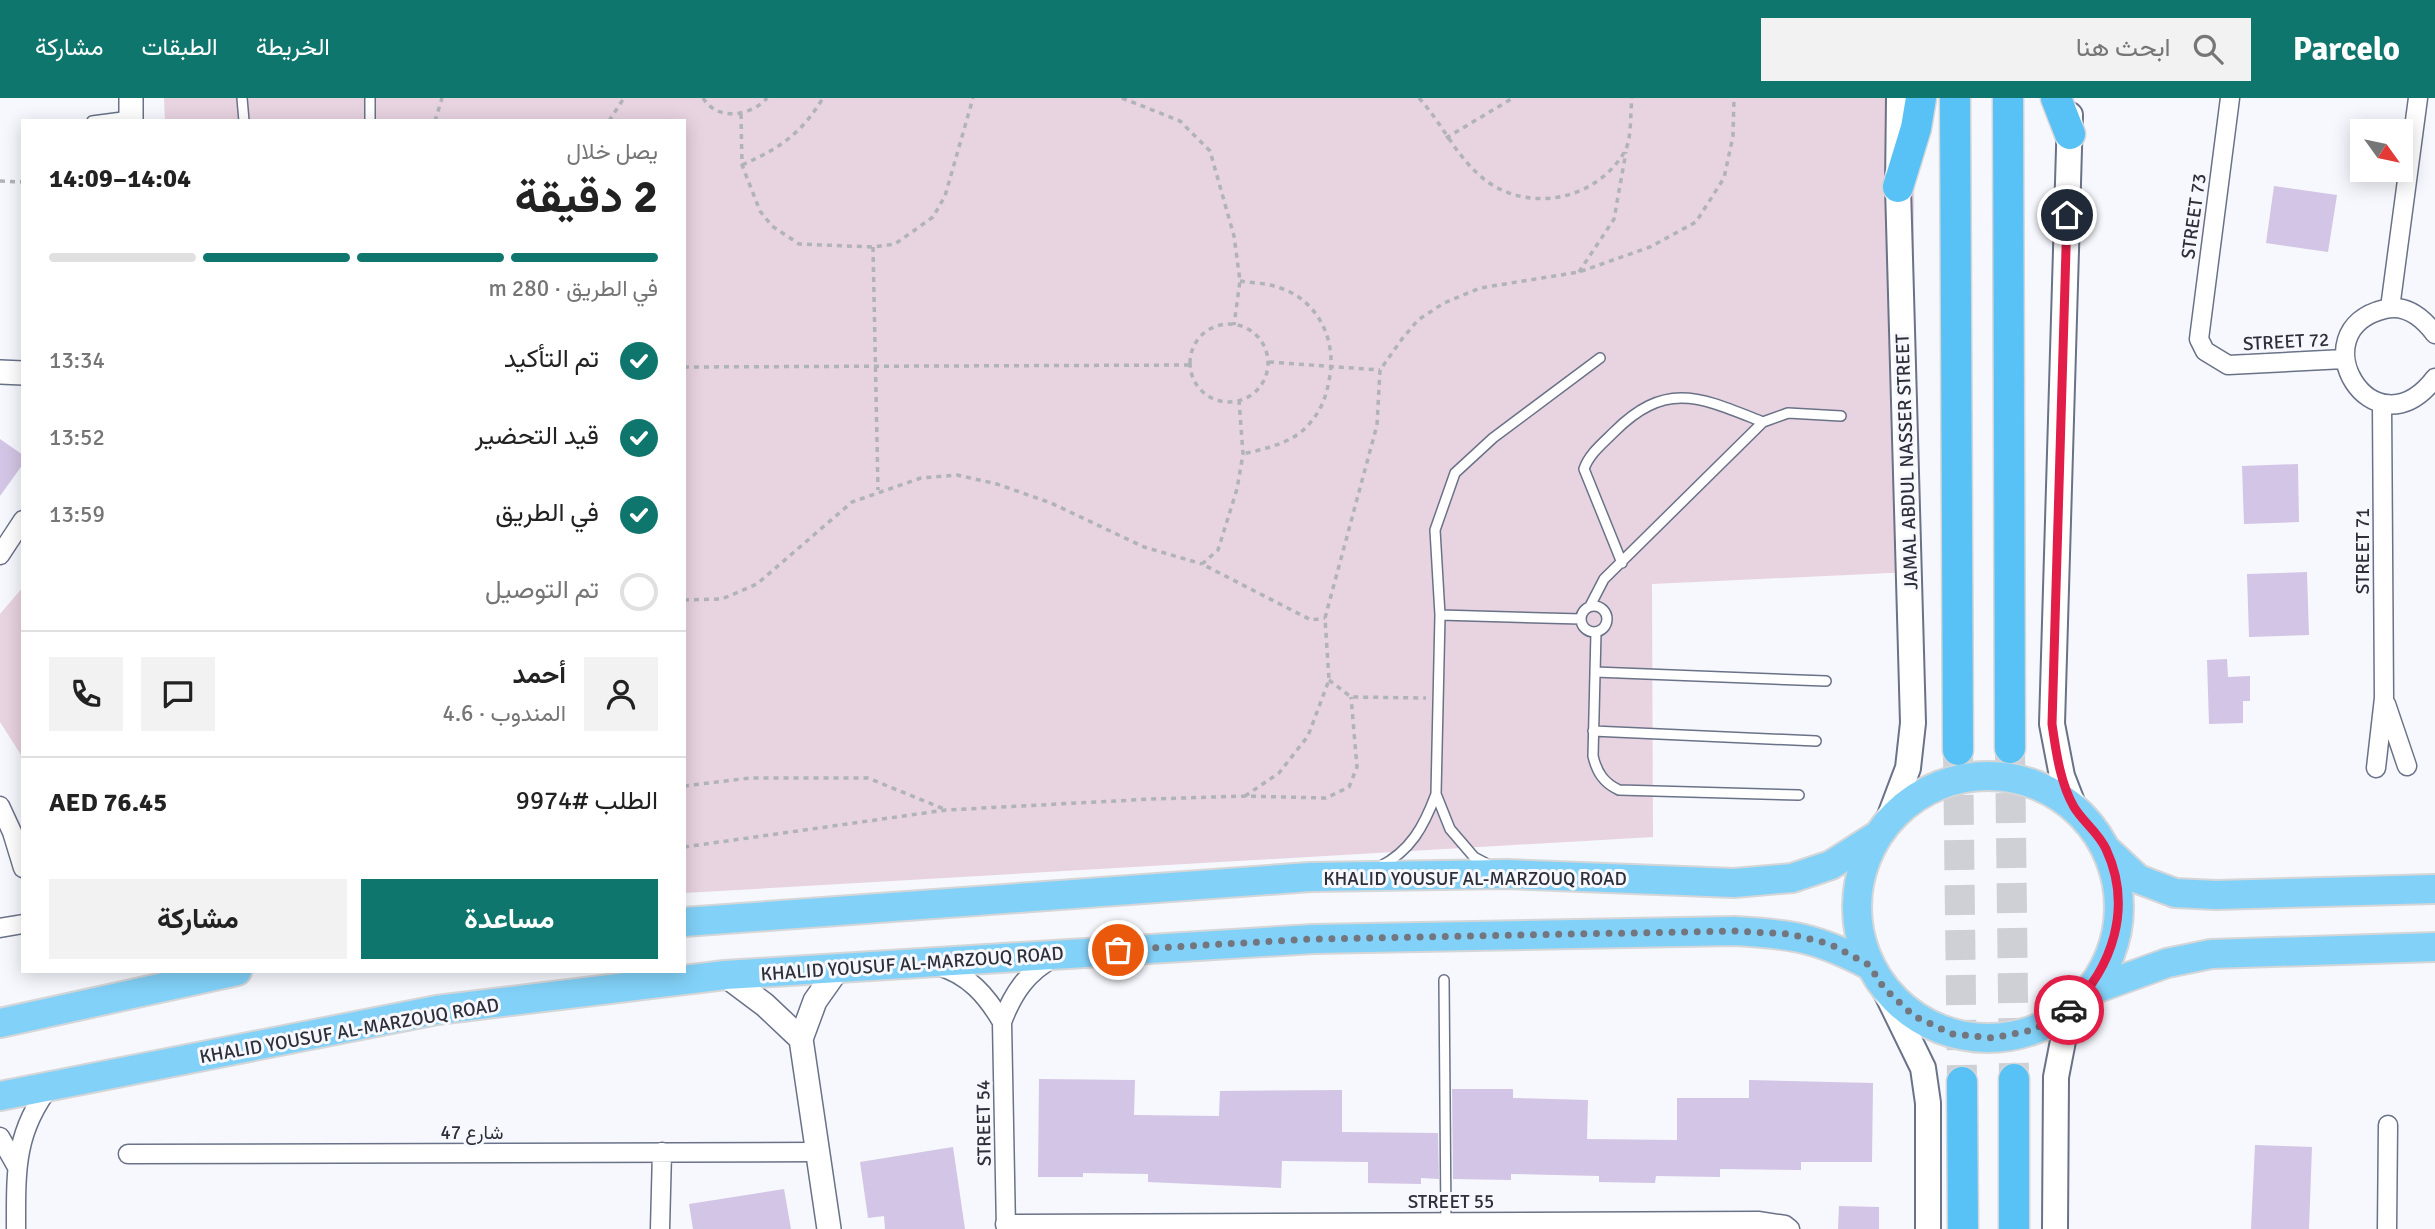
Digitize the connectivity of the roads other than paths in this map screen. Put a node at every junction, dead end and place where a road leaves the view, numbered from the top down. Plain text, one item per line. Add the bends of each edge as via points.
1 (242, 98) edge
2 (370, 98) edge
3 (1899, 98) edge
4 (1920, 98) edge
5 (1955, 98) edge
6 (2008, 98) edge
7 (2056, 98) edge
8 (2071, 98) edge
9 (2230, 98) edge
10 (2418, 98) edge
11 (131, 111) edge
12 (100, 119) edge
13 (244, 119) edge
14 (370, 119) edge
15 (2070, 134) junction
16 (1898, 187) junction
17 (2390, 308) junction
18 (2435, 334) edge
19 (2199, 339) joint
20 (1600, 358) dead end
21 (2344, 359) junction
22 (0, 372) edge
23 (21, 373) edge
24 (2435, 378) edge
25 (2382, 404) junction
26 (1841, 416) dead end
27 (1763, 422) junction
28 (21, 523) edge
29 (0, 555) edge
30 (1622, 563) junction
31 (1590, 606) junction
32 (1440, 615) junction
33 (1581, 619) junction
34 (1596, 632) junction
35 (1595, 671) junction
36 (1826, 681) dead end
37 (2384, 698) junction
38 (1593, 731) junction
39 (1816, 741) dead end
40 (2010, 748) tunnel mouth
41 (1958, 750) tunnel mouth
42 (2407, 766) dead end
43 (2376, 768) dead end
44 (1436, 794) junction
45 (1799, 795) dead end
46 (0, 806) edge
47 (2074, 807) junction
48 (1883, 828) junction
49 (2106, 850) junction
50 (21, 861) edge
51 (1507, 874) junction
52 (1362, 875) junction
53 (2435, 889) edge
54 (686, 922) edge
55 (21, 924) edge
56 (0, 928) edge
57 (2434, 947) edge
58 (1063, 953) junction
59 (924, 962) junction
60 (1869, 965) junction
61 (839, 967) junction
62 (213, 973) edge
63 (725, 975) junction
64 (155, 980) edge
65 (1444, 980) dead end
66 (1884, 988) junction
67 (2078, 1001) junction
68 (1002, 1022) junction
69 (0, 1023) edge
70 (801, 1040) junction
71 (2014, 1079) tunnel mouth
72 (1962, 1082) tunnel mouth
73 (51, 1085) junction
74 (0, 1096) edge
75 (2388, 1125) dead end
76 (0, 1137) edge
77 (662, 1152) junction
78 (817, 1152) junction
79 (128, 1154) dead end
80 (17, 1167) junction
81 (8, 1210) edge
82 (1446, 1222) junction
83 (1006, 1226) edge
84 (1110, 1226) edge
85 (16, 1229) edge
86 (660, 1229) edge
87 (829, 1229) edge
88 (1790, 1229) edge
89 (1928, 1229) edge
90 (1963, 1229) edge
91 (2014, 1229) edge
92 (2055, 1229) edge
93 (2387, 1229) edge

1 - 13 lane
2 - 14 lane
3 - 16 main road, JAMAL ABDUL NASSER STREET
4 - 16 highway
5 - 41 highway
6 - 40 highway
7 - 15 highway
8 - 15 main road
9 - 19 street, STREET 73
10 - 17 street
11 - 12 lane
15 - 47 main road via 2052,724 2062,776
16 - 48 main road, JAMAL ABDUL NASSER STREET via 1913,723 1909,768
17 - 18 street via 2409,311
17 - 21 street via 2357,324 2347,340
19 - 21 street, STREET 72 via 2205,351 2228,365
20 - 32 lane via 1493,438 1455,474 1435,530
21 - 25 street via 2356,388
22 - 23 street
24 - 25 street via 2423,393 2404,403
25 - 37 street, STREET 71
26 - 27 lane via 1787,413
27 - 30 lane
27 - 30 lane via 1689,398 1647,404 1631,415 1584,469
28 - 29 street
30 - 31 lane via 1600,584
31 - 33 lane
31 - 34 lane via 1601,607 1608,615 1606,626
32 - 33 lane
32 - 44 lane
33 - 34 lane via 1586,629
34 - 35 lane
35 - 36 lane
35 - 38 lane
37 - 42 street, STREET 71
37 - 43 street, STREET 71
38 - 39 lane
38 - 45 lane via 1595,767 1619,790
44 - 51 lane via 1450,829 1474,856
44 - 52 lane via 1422,830 1396,858
46 - 50 street
47 - 48 main road, KHALID YOUSUF AL-MARZOUQ ROAD via 2058,795 2015,778 1969,776 1924,792
47 - 49 main road
48 - 51 main road, KHALID YOUSUF AL-MARZOUQ ROAD via 1831,865 1792,878 1734,883
48 - 60 main road via 1863,866 1857,899 1859,933
49 - 53 main road via 2138,878 2175,893
49 - 67 main road via 2118,886 2118,924 2108,960
51 - 52 main road, KHALID YOUSUF AL-MARZOUQ ROAD
52 - 54 main road, KHALID YOUSUF AL-MARZOUQ ROAD
55 - 56 street
57 - 67 main road via 2211,954 2167,963
58 - 59 main road, KHALID YOUSUF AL-MARZOUQ ROAD
58 - 60 main road, KHALID YOUSUF AL-MARZOUQ ROAD via 1313,939 1734,931 1790,934 1830,944
58 - 68 street, STREET 54 via 1024,980
59 - 61 main road, KHALID YOUSUF AL-MARZOUQ ROAD
59 - 68 street via 971,982
60 - 66 main road
61 - 63 main road, KHALID YOUSUF AL-MARZOUQ ROAD
61 - 70 street via 815,1001
62 - 64 main road
63 - 70 street via 765,1004
63 - 73 main road, KHALID YOUSUF AL-MARZOUQ ROAD via 437,1010
64 - 69 main road
65 - 82 lane
66 - 67 main road via 1914,1016 1952,1034 1993,1038 2033,1030
66 - 89 main road via 1923,1068 1928,1102
67 - 92 main road via 2056,1077
68 - 83 street, STREET 54
70 - 78 street
71 - 91 highway
72 - 90 highway
73 - 74 main road, KHALID YOUSUF AL-MARZOUQ ROAD
73 - 80 street via 26,1123
75 - 93 street
76 - 80 street
77 - 78 street, شارع 47
77 - 79 street, شارع 47
77 - 86 street
78 - 87 street
80 - 81 street
81 - 85 street
82 - 84 street, STREET 55
82 - 88 street, STREET 55 via 1759,1221
83 - 84 street, STREET 54

